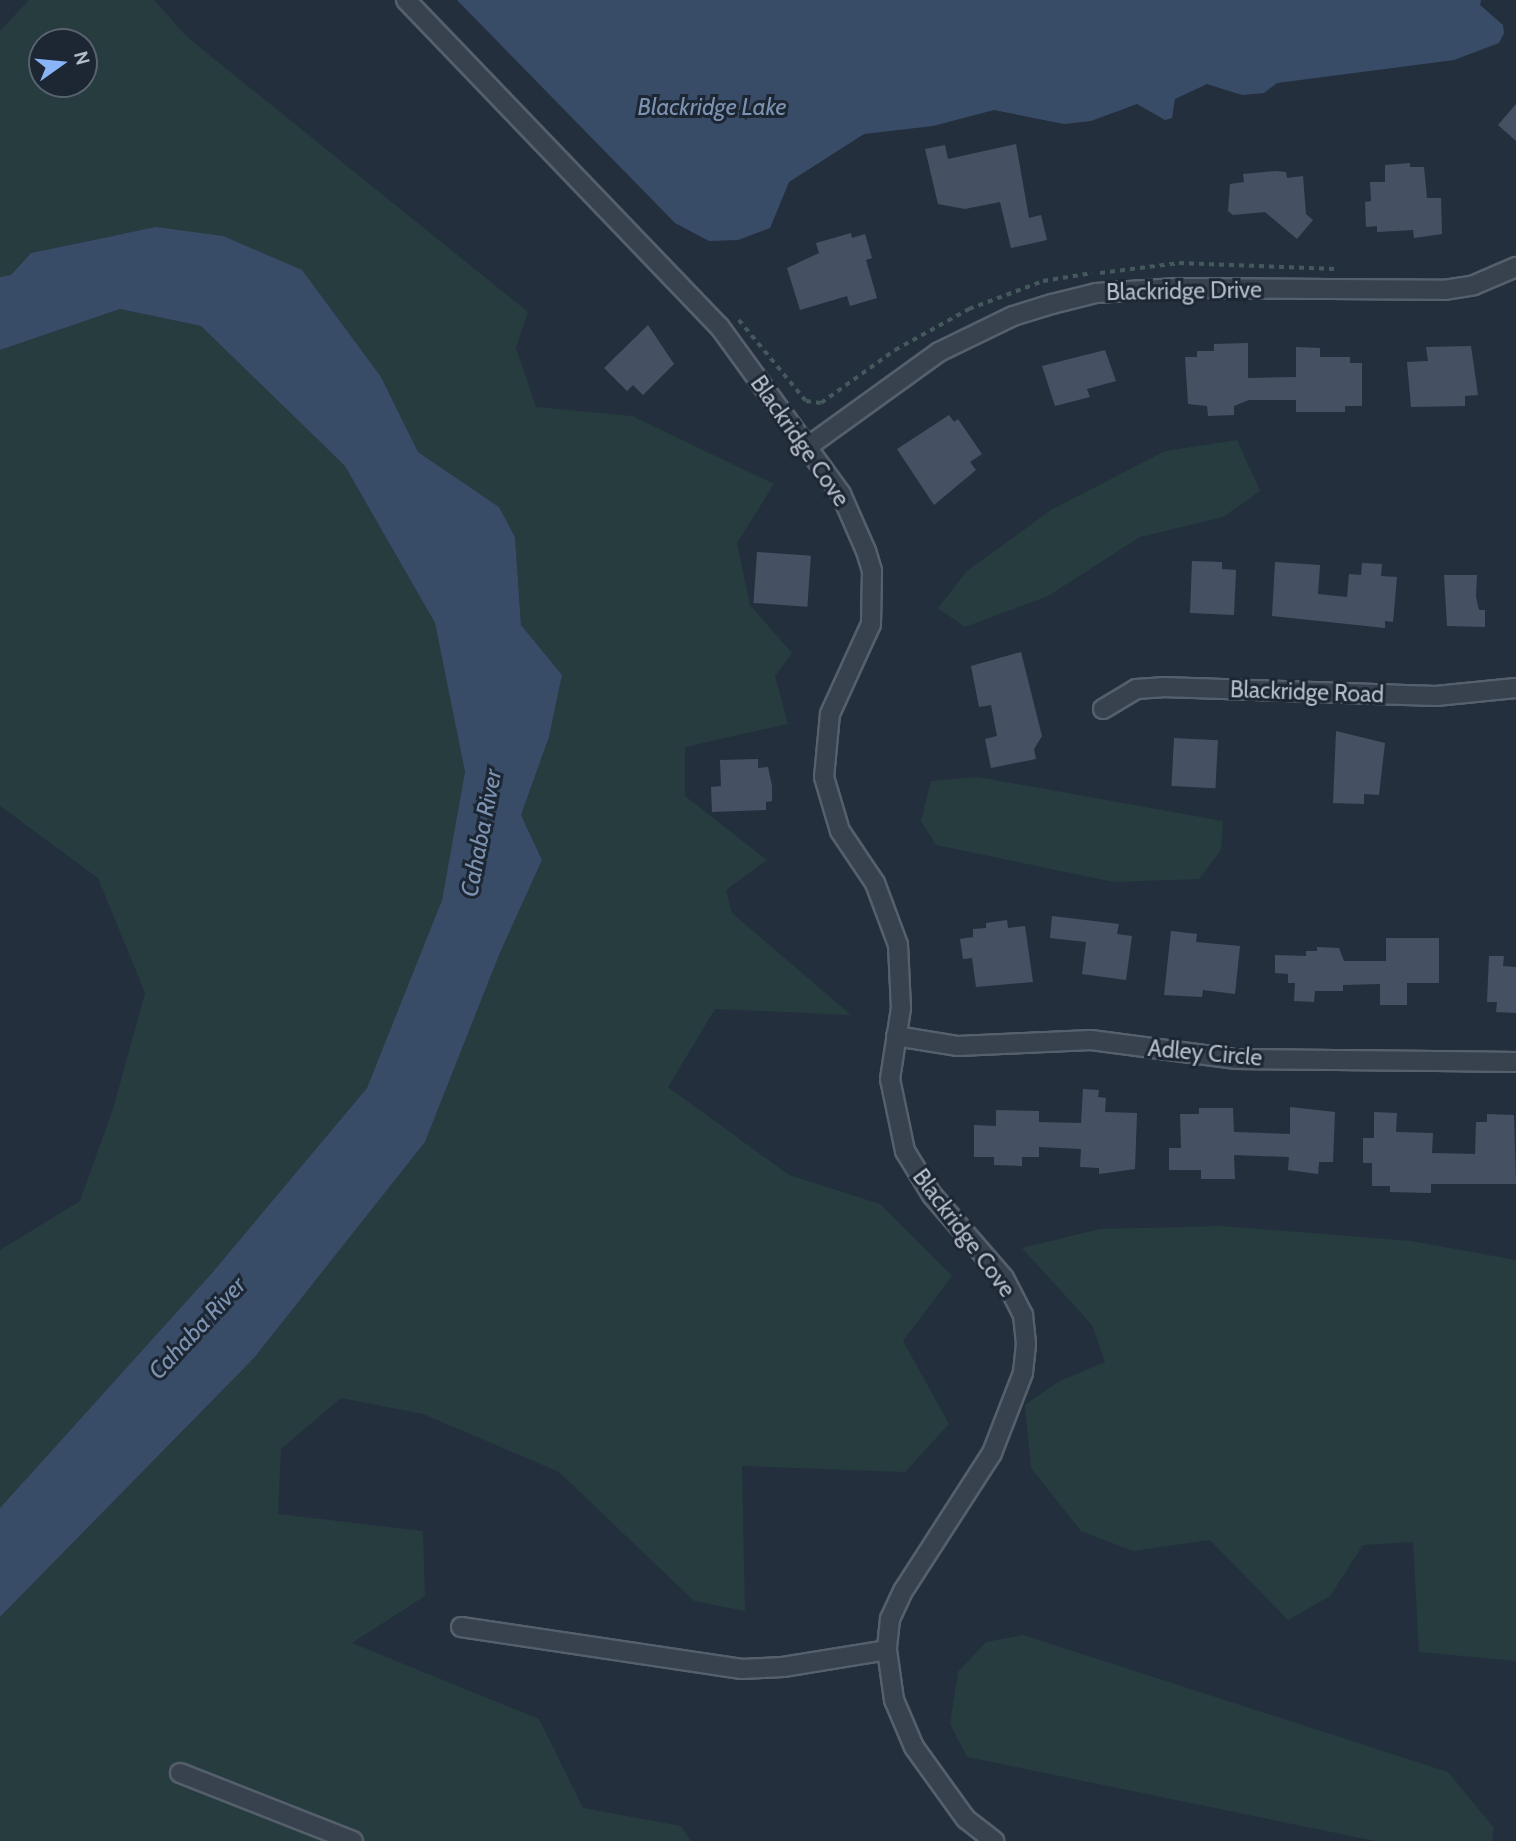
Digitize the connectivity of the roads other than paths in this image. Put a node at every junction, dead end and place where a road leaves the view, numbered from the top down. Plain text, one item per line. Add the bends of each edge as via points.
1 (406, 0) edge
2 (1516, 267) edge
3 (806, 448) junction
4 (1516, 688) edge
5 (1103, 709) dead end
6 (896, 1036) junction
7 (1516, 1062) edge
8 (461, 1627) dead end
9 (887, 1650) junction
10 (180, 1773) dead end
11 (353, 1841) edge
12 (994, 1841) edge

1 - 3 street, Blackridge Cove via 719,326
2 - 3 street, Blackridge Drive via 1474,285 1444,290 1166,288 1096,293 1052,304 1000,322 939,352
3 - 6 street, Blackridge Cove via 841,494 858,526 872,571 871,624 830,714 824,777 840,831 887,906 901,982
4 - 5 street, Blackridge Road via 1436,696 1162,687 1136,689
6 - 7 street, Adley Circle via 958,1046 1091,1040 1235,1059
6 - 9 street, Blackridge Cove via 890,1079 905,1151 932,1195 1004,1278 1023,1315 1026,1344 1023,1373 992,1453 903,1591 890,1619
8 - 9 street via 742,1669
9 - 12 street, Blackridge Cove via 894,1700 914,1747 966,1819
10 - 11 street

